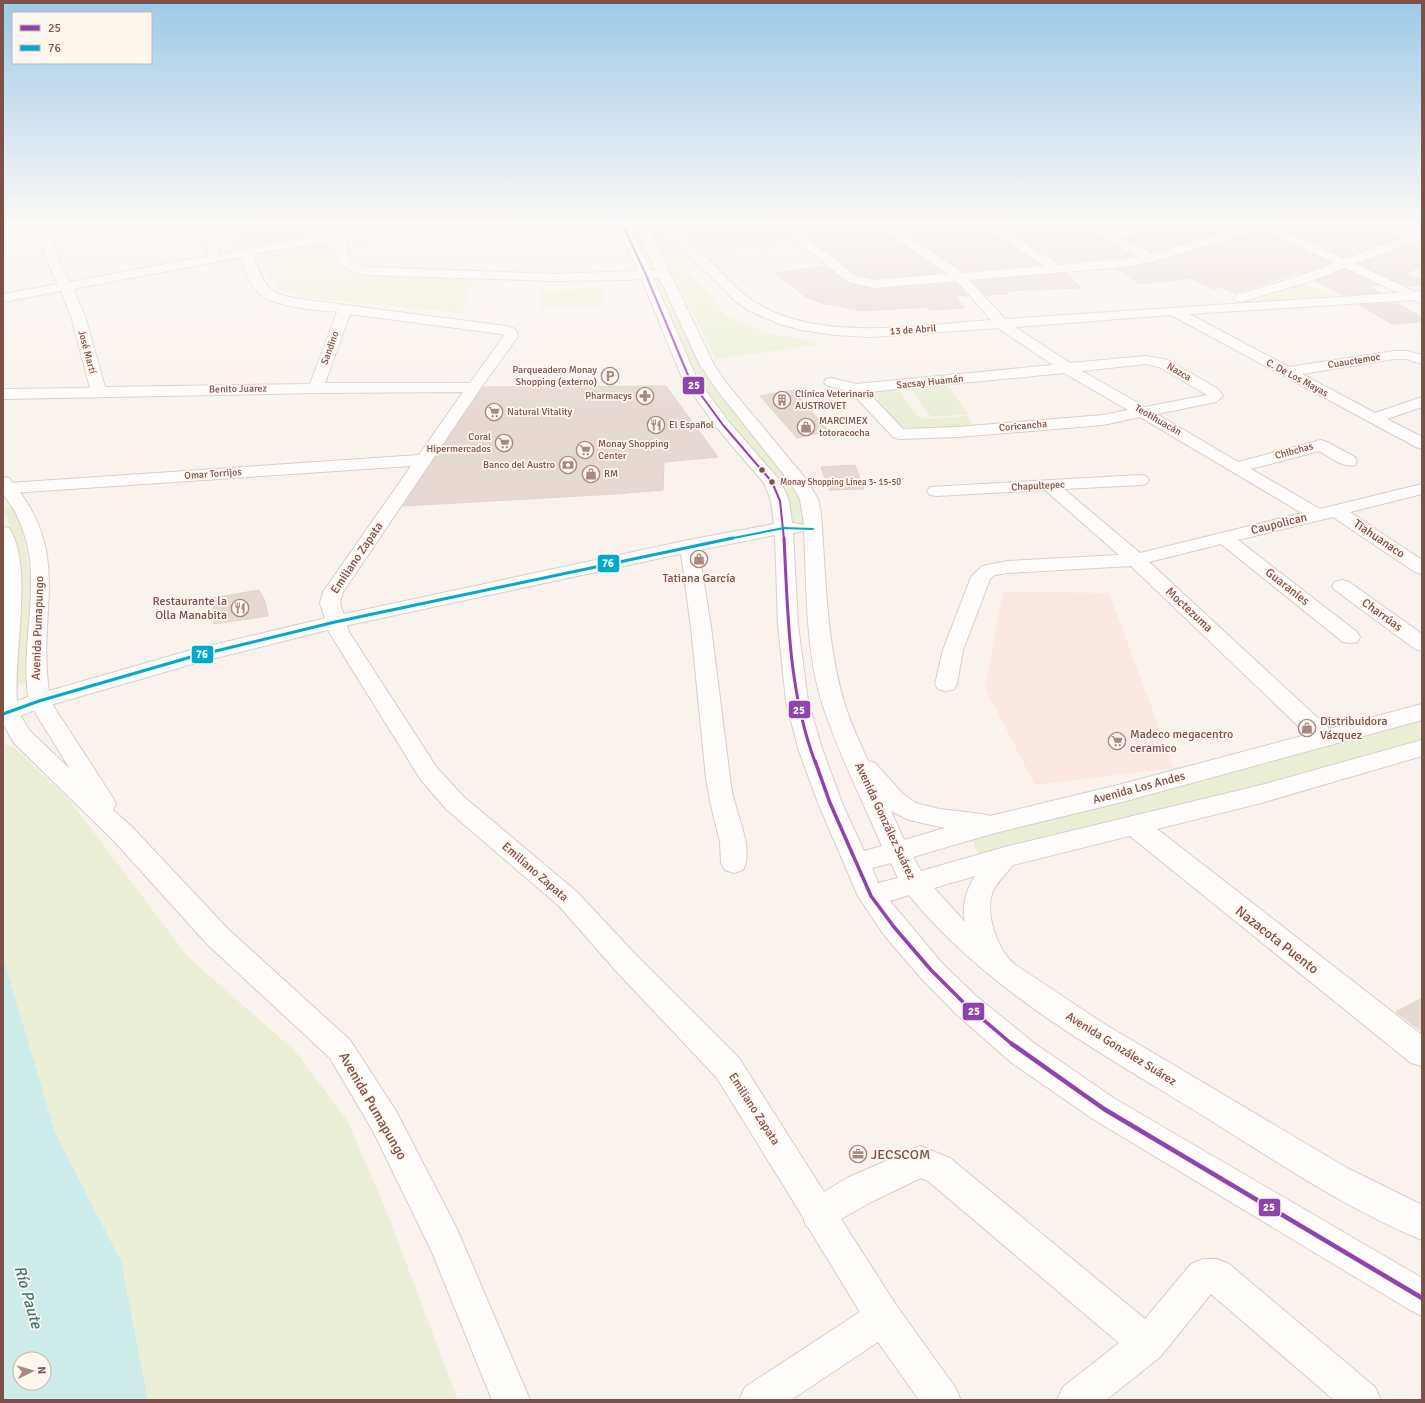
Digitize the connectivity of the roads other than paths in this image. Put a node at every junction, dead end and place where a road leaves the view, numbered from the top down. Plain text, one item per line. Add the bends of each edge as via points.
1 (58, 288) edge
2 (67, 288) edge
3 (261, 288) edge
4 (652, 288) edge
5 (671, 288) edge
6 (730, 288) edge
7 (970, 288) edge
8 (1273, 288) edge
9 (1400, 288) edge
10 (1419, 297) edge
11 (3, 298) edge
12 (345, 308) junction
13 (1173, 311) junction
14 (1002, 324) junction
15 (1422, 360) edge
16 (1067, 368) junction
17 (1285, 372) junction
18 (831, 382) dead end
19 (474, 387) junction
20 (316, 388) junction
21 (856, 389) junction
22 (98, 392) junction
23 (3, 394) edge
24 (1422, 402) edge
25 (1145, 413) junction
26 (1375, 418) junction
27 (1422, 444) edge
28 (424, 460) junction
29 (1348, 460) dead end
30 (1237, 466) junction
31 (1140, 480) dead end
32 (1049, 486) junction
33 (5, 487) edge
34 (1422, 489) edge
35 (936, 491) dead end
36 (1335, 510) junction
37 (1316, 514) junction
38 (784, 528) junction
39 (813, 529) junction
40 (3, 532) edge
41 (1224, 538) junction
42 (689, 546) junction
43 (1136, 560) junction
44 (1422, 568) edge
45 (1342, 586) dead end
46 (335, 622) junction
47 (1350, 637) dead end
48 (1422, 644) edge
49 (946, 684) dead end
50 (39, 701) junction
51 (1422, 712) edge
52 (5, 713) edge
53 (1325, 738) junction
54 (1422, 748) edge
55 (853, 753) junction
56 (995, 824) junction
57 (1134, 825) junction
58 (122, 833) junction
59 (897, 851) junction
60 (1005, 857) junction
61 (734, 863) dead end
62 (856, 863) junction
63 (914, 883) junction
64 (871, 896) junction
65 (1004, 972) junction
66 (1422, 1053) edge
67 (818, 1214) junction
68 (1422, 1223) edge
69 (1422, 1298) edge
70 (882, 1318) junction
71 (1147, 1344) junction
72 (511, 1400) edge
73 (758, 1400) edge
74 (942, 1400) edge
75 (1076, 1400) edge
76 (1362, 1400) edge

1 - 11 street
2 - 22 street, José Martí via 78,316
3 - 12 street via 271,297
4 - 38 street via 690,380 722,425 772,482 780,501
5 - 39 street, Avenida González Suárez via 707,364 722,387 800,483 809,499
6 - 14 street, 13 de Abril via 754,309 785,322 839,332 870,333
7 - 14 street, Teotihuacán
8 - 13 street via 1222,303
9 - 10 street
10 - 13 street, 13 de Abril
12 - 19 street, Emiliano Zapata via 510,332 511,336
12 - 20 street, Sandino
13 - 14 street, 13 de Abril
13 - 17 street, C. De Los Mayas
14 - 16 street, Teotihuacán
15 - 17 street, Cuauctemoc via 1407,355 1394,355
16 - 21 street, Sacsay Huamán
16 - 25 street, Teotihuacán
16 - 25 street, Nazca via 1154,360 1164,363 1213,392 1214,396 1211,399
17 - 26 street, C. De Los Mayas
18 - 21 street
19 - 20 street, Benito Juarez
19 - 28 street, Emiliano Zapata
20 - 22 street, Benito Juarez
21 - 25 street, Coricancha via 899,434 957,432 1096,420
22 - 23 street, Benito Juarez
24 - 26 street
25 - 30 street, Teotihuacán
26 - 27 street, C. De Los Mayas
28 - 33 street, Omar Torrijos
28 - 46 street, Emiliano Zapata via 333,592 330,603
29 - 30 street, Chibchas via 1321,445
30 - 37 street, Teotihuacán
31 - 32 street, Chapultepec
32 - 35 street, Chapultepec
32 - 43 street, Moctezuma
33 - 50 street, Avenida Pumapungo via 31,525 37,544 41,595 36,686
34 - 36 street, Caupolican
36 - 37 street, Caupolican
36 - 44 street, Tiahuanaco
37 - 41 street, Caupolican
38 - 39 street
38 - 42 street
38 - 62 street via 788,624 797,701 810,748 830,803
39 - 55 street, Avenida González Suárez via 820,629 826,667 834,705
40 - 52 street, Avenida Pumapungo via 10,552 11,575
41 - 43 street, Caupolican
41 - 47 street, Guaraníes
42 - 46 street
42 - 61 street via 718,778 733,842
43 - 49 street, Caupolican via 989,570 981,577 953,650
43 - 53 street, Moctezuma
45 - 48 street, Charrúas
46 - 50 street via 191,657
46 - 67 street, Emiliano Zapata via 429,774 455,803 568,899 728,1068
50 - 52 street
50 - 58 street, Avenida Pumapungo
51 - 53 street, Avenida Los Andes
52 - 58 street, Avenida Pumapungo via 22,737
53 - 56 street, Avenida Los Andes via 1122,793
54 - 57 street via 1261,794
55 - 56 street via 897,803 914,812 934,818
55 - 59 street, Avenida González Suárez
56 - 59 street, Avenida Los Andes
57 - 60 street
57 - 66 street, Nazacota Puento
58 - 72 street, Avenida Pumapungo via 218,937 340,1049 385,1122 445,1241
59 - 62 street, Avenida Los Andes
59 - 63 street, Avenida González Suárez
60 - 63 street
60 - 65 street via 982,887 977,914 988,951
62 - 64 street
63 - 64 street
63 - 65 street, Avenida González Suárez via 960,934
64 - 69 street via 931,970 966,1005 1023,1054 1104,1109
65 - 68 street, Avenida González Suárez via 1091,1031 1240,1123 1335,1179
67 - 70 street, Emiliano Zapata
67 - 71 street via 859,1190 920,1162 939,1169
70 - 73 street
70 - 74 street, Emiliano Zapata
71 - 75 street
71 - 76 street via 1204,1276 1217,1276

